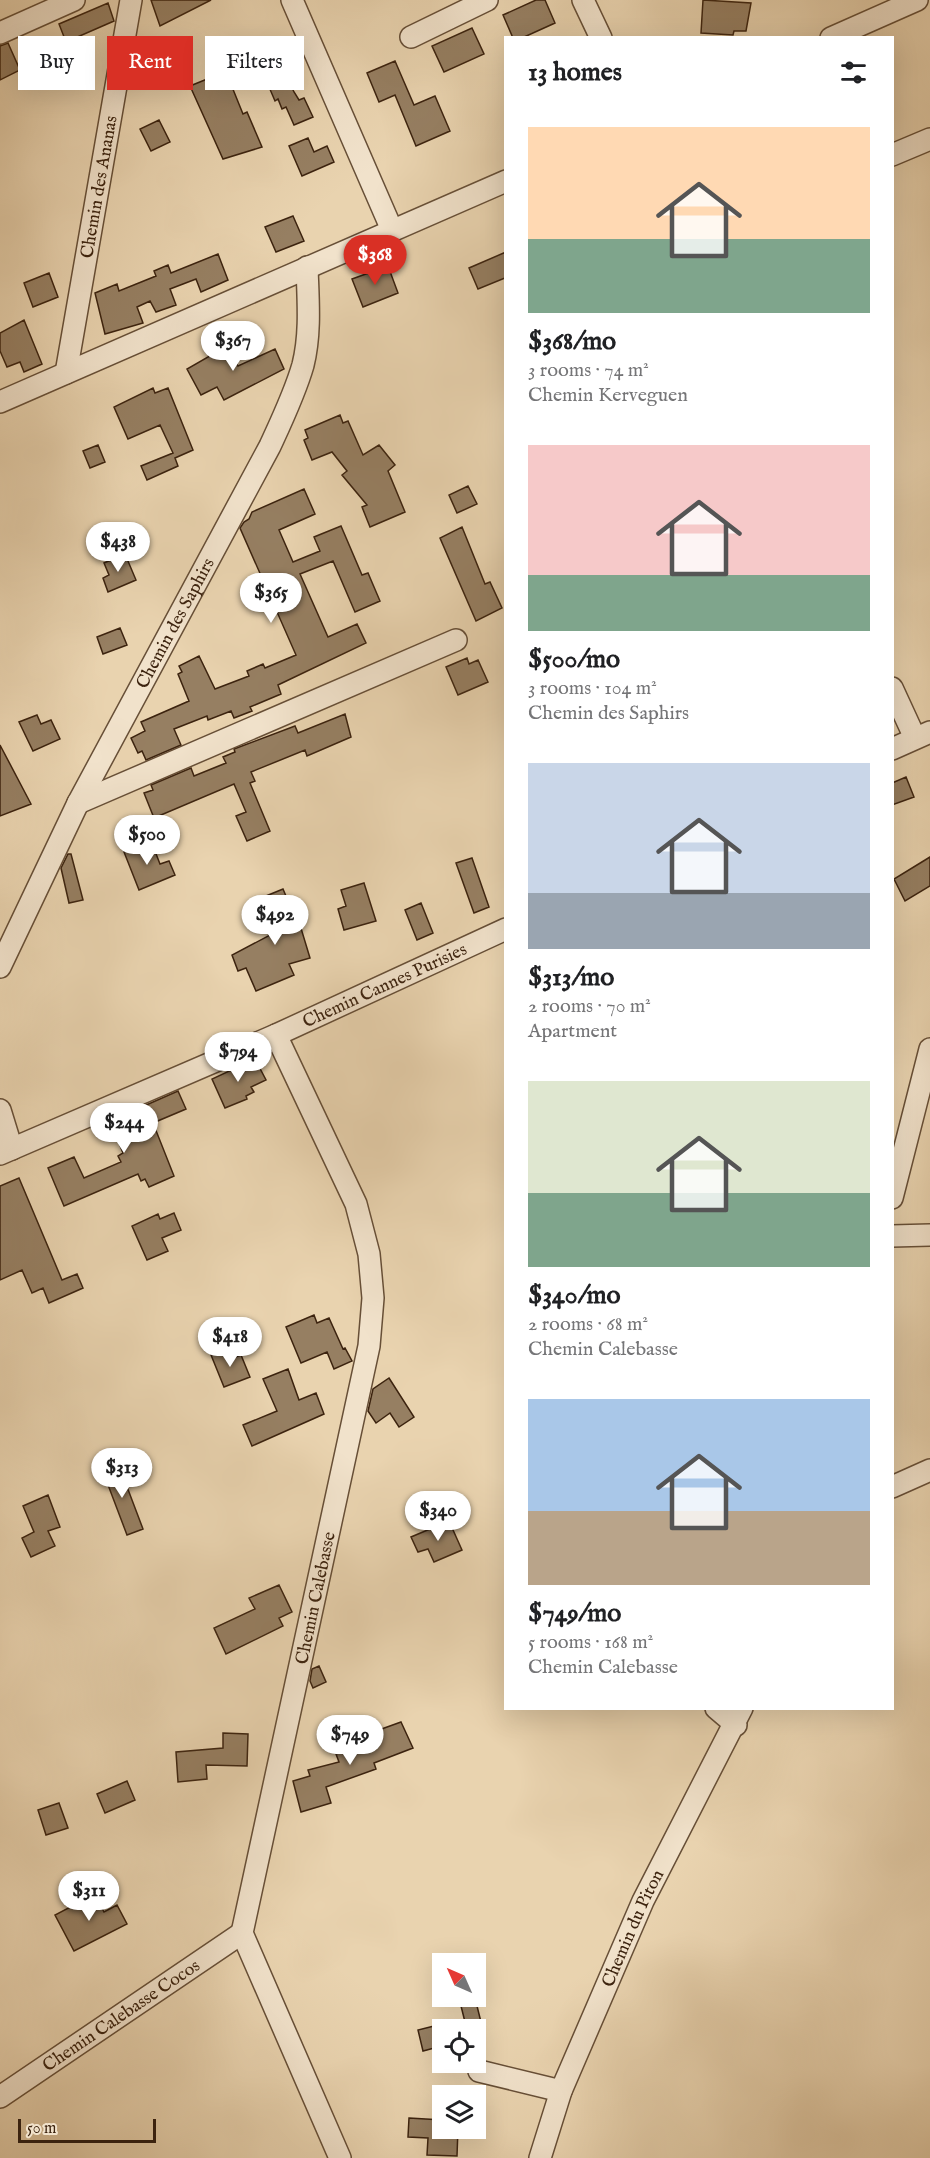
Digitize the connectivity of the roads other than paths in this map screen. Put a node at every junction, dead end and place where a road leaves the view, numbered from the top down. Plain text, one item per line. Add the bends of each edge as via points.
1 (74, 0) edge
2 (130, 0) edge
3 (292, 0) edge
4 (488, 0) edge
5 (583, 0) edge
6 (917, 0) edge
7 (0, 33) edge
8 (600, 36) edge
9 (836, 36) edge
10 (411, 37) dead end
11 (930, 140) edge
12 (894, 154) edge
13 (504, 182) edge
14 (392, 230) junction
15 (308, 267) junction
16 (66, 373) junction
17 (0, 402) edge
18 (456, 640) dead end
19 (894, 691) edge
20 (923, 735) edge
21 (894, 748) edge
22 (78, 803) junction
23 (504, 929) edge
24 (0, 967) edge
25 (276, 1035) junction
26 (930, 1049) edge
27 (0, 1110) edge
28 (6, 1152) edge
29 (894, 1190) edge
30 (894, 1236) edge
31 (930, 1236) edge
32 (930, 1470) edge
33 (894, 1486) edge
34 (721, 1710) edge
35 (739, 1717) edge
36 (242, 1933) junction
37 (486, 2073) edge
38 (561, 2091) junction
39 (0, 2097) edge
40 (340, 2158) edge
41 (540, 2158) edge

1 - 7 street
2 - 16 street, Chemin des Ananas
3 - 14 street
4 - 10 street
5 - 8 street
6 - 9 street
11 - 12 street
13 - 14 street
14 - 15 street
15 - 16 street
15 - 22 street, Chemin des Saphirs via 308,338 289,406
16 - 17 street
18 - 22 street
19 - 20 street
20 - 21 street
22 - 24 street, Chemin des Saphirs
23 - 25 street, Chemin Cannes Purisies
25 - 28 street, Chemin Cannes Purisies
25 - 36 street, Chemin Calebasse via 356,1204 369,1254 373,1298 369,1347
26 - 29 street
27 - 28 street
30 - 31 street
32 - 33 street
34 - 35 street
35 - 38 street, Chemin du Piton via 643,1901
36 - 39 street, Chemin Calebasse Cocos
36 - 40 street
37 - 38 street
38 - 41 street, Chemin du Piton

